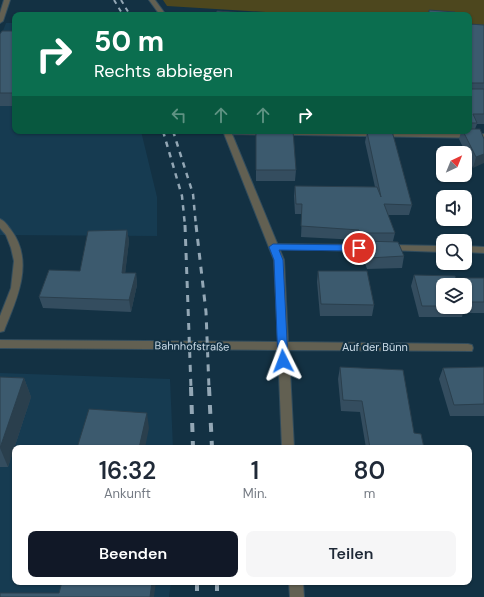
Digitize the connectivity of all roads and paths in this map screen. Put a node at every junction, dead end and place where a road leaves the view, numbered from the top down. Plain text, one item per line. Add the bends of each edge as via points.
1 (7, 0) edge
2 (152, 0) edge
3 (161, 12) edge
4 (0, 21) edge
5 (229, 134) edge
6 (356, 134) edge
7 (484, 136) edge
8 (0, 222) edge
9 (273, 247) junction
10 (436, 249) edge
11 (472, 250) edge
12 (484, 250) edge
13 (0, 328) edge
14 (0, 344) edge
15 (282, 346) junction
16 (468, 348) dead end
17 (288, 445) edge
18 (296, 585) edge
19 (297, 597) edge

1 - 4 street
2 - 3 street
5 - 9 street
6 - 7 street
8 - 13 street via 8,231 19,255 19,277
9 - 10 lane
9 - 15 street via 279,260
11 - 12 lane
14 - 15 street, Bahnhofstraße
15 - 16 street, Auf der Bünn
15 - 17 street
18 - 19 street

